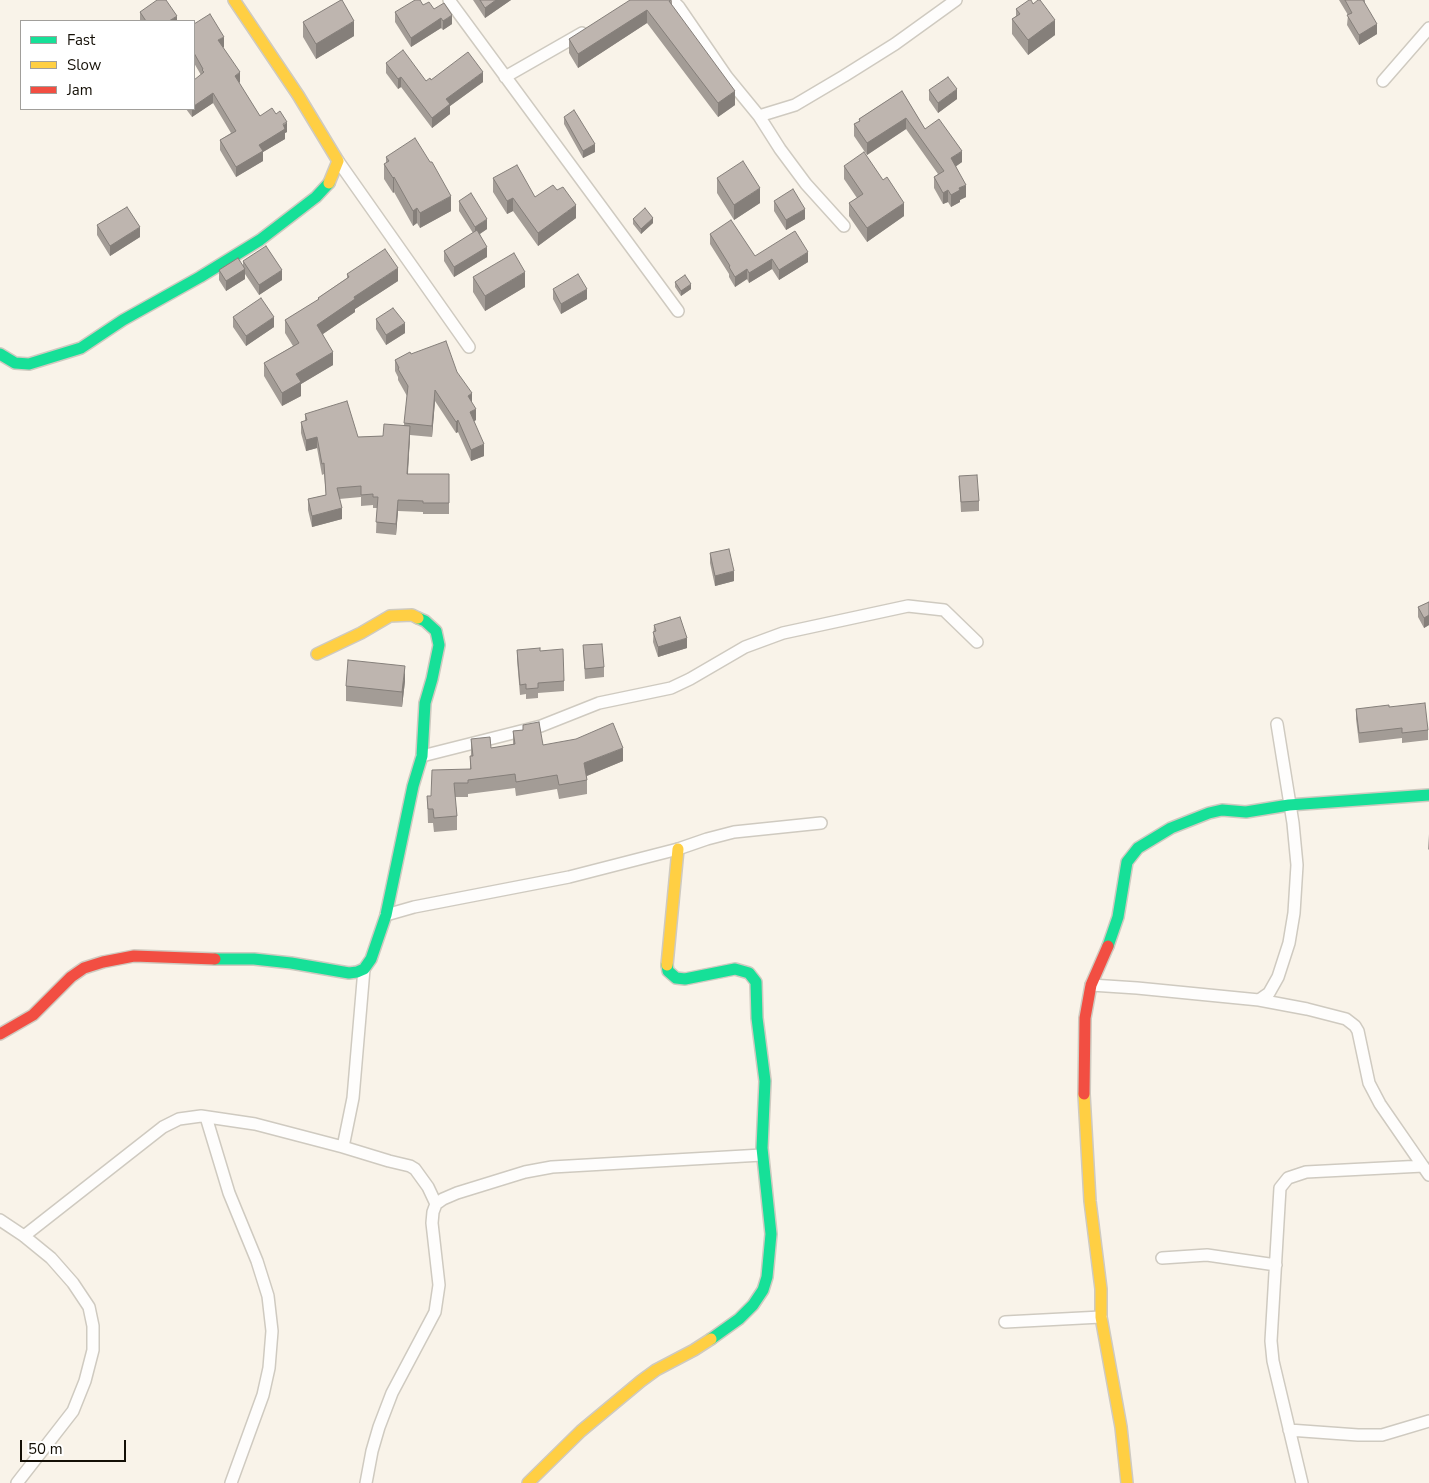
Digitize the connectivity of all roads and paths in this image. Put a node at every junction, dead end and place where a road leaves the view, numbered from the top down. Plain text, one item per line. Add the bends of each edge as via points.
1 (234, 0) edge
2 (449, 0) edge
3 (672, 0) edge
4 (956, 0) edge
5 (590, 28) edge
6 (1429, 28) edge
7 (505, 77) junction
8 (1383, 81) dead end
9 (759, 116) junction
10 (338, 161) junction
11 (844, 226) dead end
12 (678, 311) dead end
13 (468, 347) dead end
14 (0, 354) edge
15 (977, 642) dead end
16 (317, 654) dead end
17 (1277, 724) dead end
18 (422, 756) junction
19 (1429, 795) edge
20 (1289, 805) junction
21 (821, 823) dead end
22 (678, 849) junction
23 (386, 915) junction
24 (364, 969) junction
25 (1091, 985) junction
26 (1258, 1000) junction
27 (0, 1034) edge
28 (206, 1117) junction
29 (343, 1147) junction
30 (762, 1155) junction
31 (1426, 1171) edge
32 (436, 1204) junction
33 (0, 1220) edge
34 (24, 1236) junction
35 (1162, 1258) dead end
36 (1276, 1265) junction
37 (1101, 1317) junction
38 (1005, 1322) dead end
39 (1429, 1422) edge
40 (1289, 1430) junction
41 (17, 1483) edge
42 (231, 1483) edge
43 (366, 1483) edge
44 (528, 1483) edge
45 (1126, 1483) edge
46 (1302, 1483) edge

1 - 10 street via 298,94
2 - 7 street
3 - 9 street
4 - 9 street via 844,76 795,104
5 - 7 street
6 - 8 street
7 - 12 street
9 - 11 street via 806,184
10 - 13 street
10 - 14 street via 328,184 316,197 260,240 81,348 29,364 15,363
15 - 18 street via 944,610 908,606 782,633 745,648 671,688 599,703 541,726
16 - 18 street via 390,616 412,615 436,631 439,645 425,704
17 - 20 street
18 - 23 street
19 - 20 street
20 - 25 street via 1246,812 1222,810 1209,813 1171,828 1138,848 1127,862 1118,917
20 - 26 street via 1296,865 1294,913 1278,977 1269,993
21 - 22 street via 734,832
22 - 23 street via 569,877
22 - 30 street via 668,971 676,978 685,979 735,969 749,973 756,982 765,1081
23 - 24 street via 372,959
24 - 27 street via 348,973 254,959 134,956 84,968 33,1015
24 - 29 street via 354,1098
25 - 26 street
25 - 37 street via 1084,1018 1083,1086
26 - 31 street via 1346,1019 1355,1026 1369,1083
28 - 29 street via 255,1124
28 - 34 street via 179,1119 163,1126
28 - 42 street via 229,1194 268,1296 272,1332 263,1395
29 - 32 street via 415,1169
30 - 32 street via 552,1167 457,1192
30 - 44 street via 771,1234 767,1277 753,1305 721,1333 641,1381 581,1431
31 - 36 street via 1306,1172 1288,1178 1280,1188
32 - 43 street via 432,1223 438,1285 435,1312 392,1393 372,1451
33 - 34 street
34 - 41 street via 51,1258 89,1307 93,1350 73,1411
35 - 36 street via 1207,1254
36 - 40 street via 1273,1361
37 - 38 street
37 - 45 street via 1121,1427
39 - 40 street via 1382,1435
40 - 46 street

